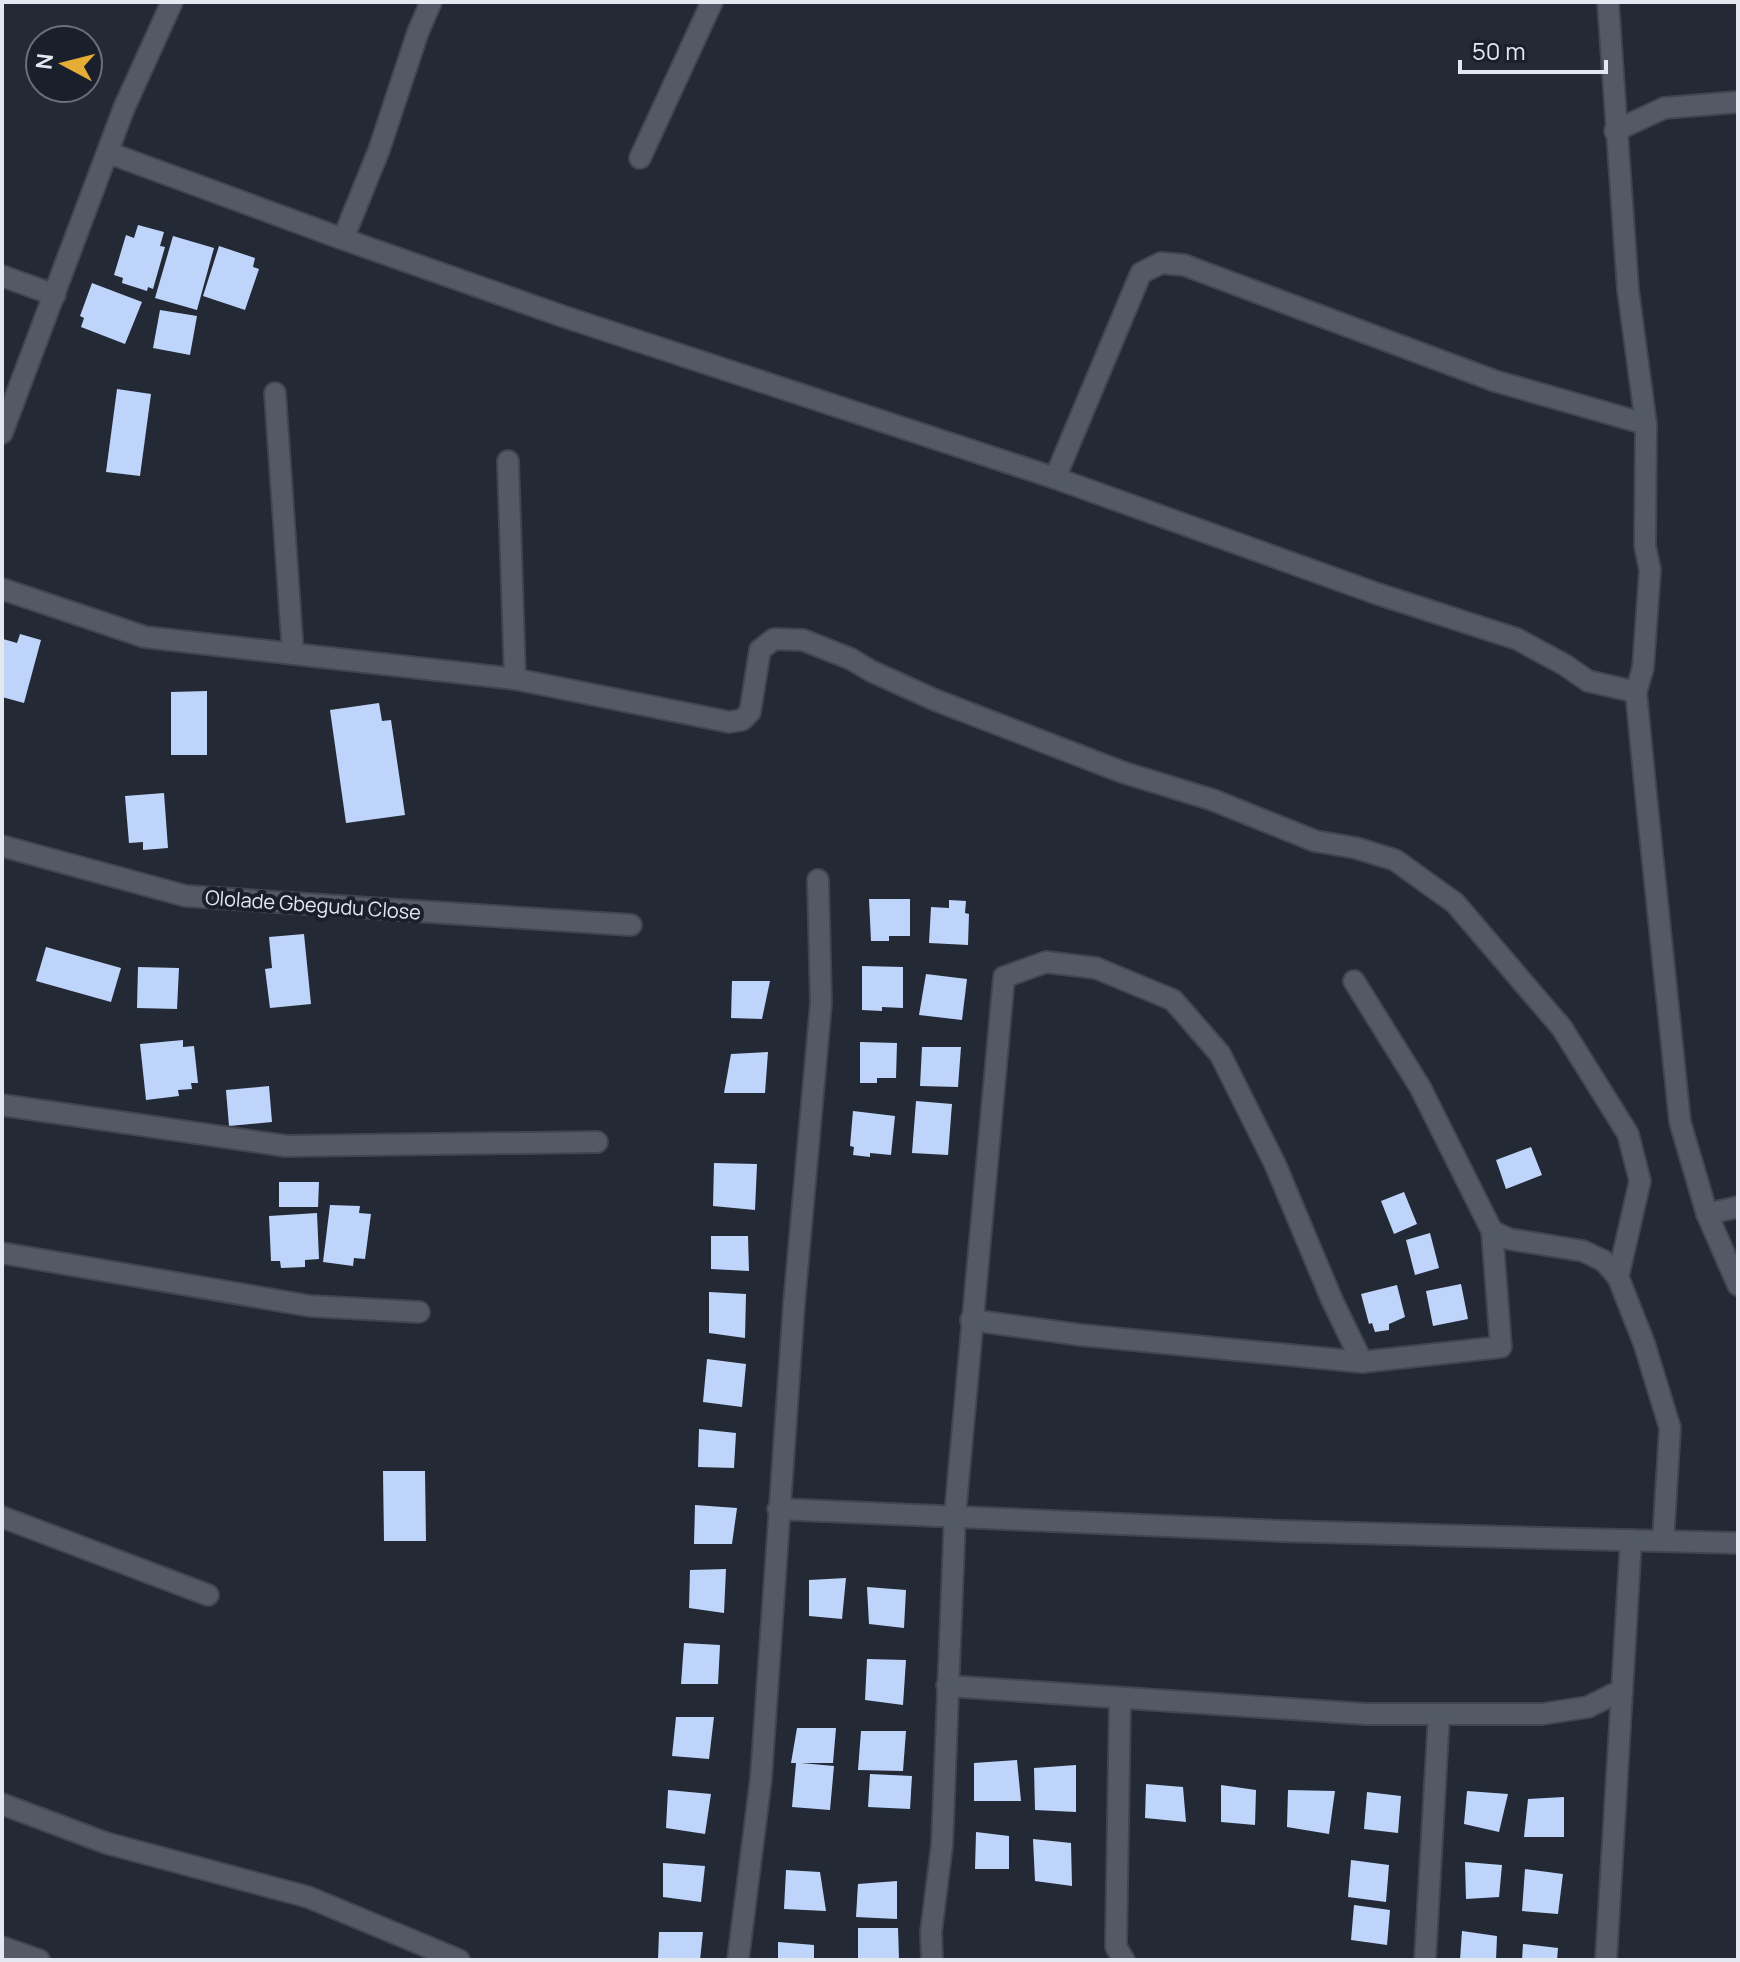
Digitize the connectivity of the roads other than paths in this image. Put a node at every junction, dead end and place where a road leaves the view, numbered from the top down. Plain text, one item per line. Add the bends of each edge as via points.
1 (172, 2) edge
2 (431, 2) edge
3 (712, 2) edge
4 (1608, 2) edge
5 (1738, 102) edge
6 (1615, 131) junction
7 (109, 153) junction
8 (640, 158) dead end
9 (343, 239) junction
10 (2, 276) edge
11 (55, 295) junction
12 (275, 393) dead end
13 (1646, 424) junction
14 (2, 433) edge
15 (508, 461) dead end
16 (1055, 478) junction
17 (2, 589) edge
18 (293, 654) junction
19 (515, 679) junction
20 (1636, 692) junction
21 (2, 846) edge
22 (818, 880) dead end
23 (631, 925) dead end
24 (1354, 981) dead end
25 (2, 1105) edge
26 (597, 1142) dead end
27 (1738, 1207) edge
28 (1707, 1214) junction
29 (1492, 1231) junction
30 (2, 1253) edge
31 (1618, 1277) junction
32 (1738, 1285) edge
33 (419, 1312) dead end
34 (971, 1320) junction
35 (1362, 1362) junction
36 (778, 1509) junction
37 (955, 1515) junction
38 (2, 1517) edge
39 (1631, 1540) junction
40 (1663, 1541) junction
41 (1738, 1543) edge
42 (208, 1595) dead end
43 (947, 1686) junction
44 (1622, 1690) junction
45 (1120, 1698) junction
46 (1439, 1714) junction
47 (2, 1804) edge
48 (8, 1952) edge
49 (39, 1960) edge
50 (459, 1960) edge
51 (738, 1960) edge
52 (932, 1960) edge
53 (1124, 1960) edge
54 (1425, 1960) edge
55 (1606, 1960) edge

1 - 7 street
2 - 9 street
3 - 8 street
4 - 6 street
5 - 6 street via 1664,108
6 - 13 street
7 - 9 street
7 - 11 street
9 - 16 street
10 - 11 street
11 - 14 street
12 - 18 street
13 - 16 street via 1495,381 1184,265 1161,263 1141,273
13 - 20 street via 1645,546 1650,570 1643,668
15 - 19 street
16 - 20 street via 1517,639 1588,681
17 - 18 street via 145,637
18 - 19 street
19 - 31 street via 729,722 750,712 760,650 774,639 803,640 935,700 1122,772 1213,800 1315,841 1395,860 1455,903 1562,1028 1628,1134 1640,1181
20 - 28 street via 1680,1122
21 - 23 street, Ololade Gbegudu Close via 186,896
22 - 36 street via 821,1003
24 - 29 street via 1420,1087
25 - 26 street via 286,1146
27 - 28 street
28 - 32 street
29 - 31 street via 1509,1239 1583,1251 1604,1261
29 - 35 street via 1501,1347
30 - 33 street via 310,1306
31 - 40 street via 1670,1428
34 - 35 street
34 - 35 street via 1004,977 1046,962 1096,968 1173,1000 1220,1054
34 - 37 street
36 - 37 street
36 - 51 street via 761,1778
37 - 39 street
37 - 43 street
38 - 42 street
39 - 40 street
39 - 44 street
40 - 41 street
43 - 45 street
43 - 52 street
44 - 46 street via 1588,1707 1542,1714
44 - 55 street
45 - 46 street
45 - 53 street via 1116,1947
46 - 54 street
47 - 50 street via 106,1843 308,1897
48 - 49 street

